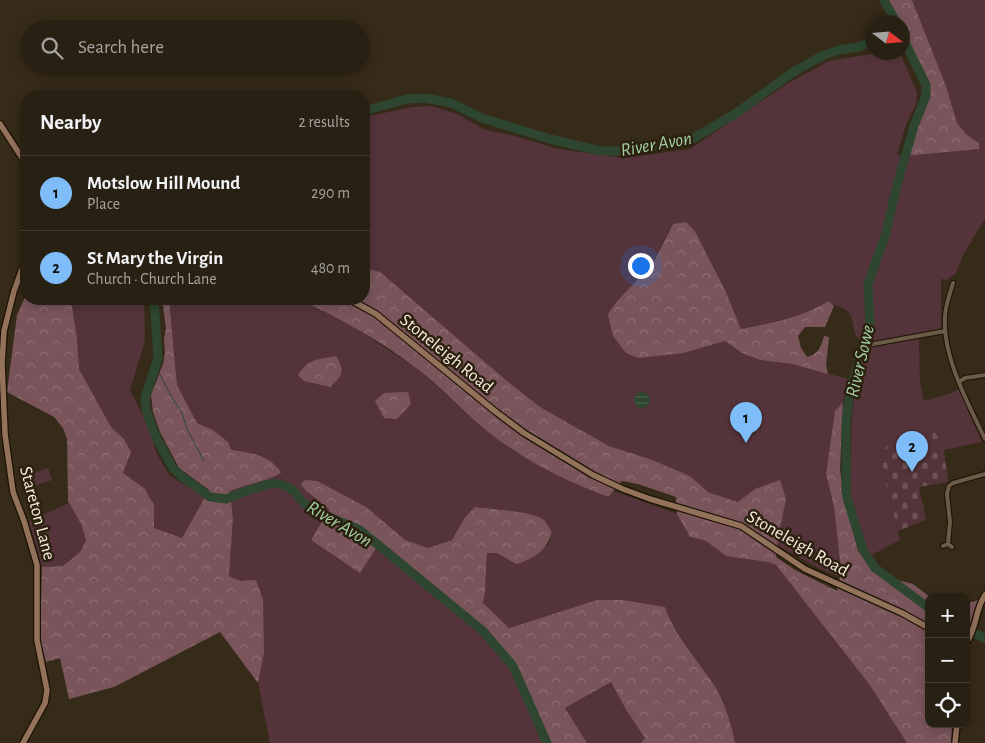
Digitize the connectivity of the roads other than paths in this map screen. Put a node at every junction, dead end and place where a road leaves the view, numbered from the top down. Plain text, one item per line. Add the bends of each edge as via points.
1 (0, 124) edge
2 (20, 155) edge
3 (20, 274) edge
4 (953, 283) dead end
5 (360, 305) edge
6 (945, 331) junction
7 (868, 345) dead end
8 (985, 375) edge
9 (959, 382) junction
10 (985, 439) edge
11 (985, 474) edge
12 (948, 546) dead end
13 (984, 595) edge
14 (925, 626) edge
15 (969, 638) edge
16 (957, 728) edge
17 (23, 743) edge
18 (955, 743) edge

1 - 2 main road
3 - 17 main road, Stareton Lane via 4,331 2,363 6,444 13,492 37,564 38,640 47,690 45,703
4 - 6 street via 946,307
5 - 14 main road, Stoneleigh Road via 376,314 524,433 592,474 650,499 741,526 805,569
6 - 7 street
6 - 9 street
8 - 9 street
9 - 10 street
11 - 12 street via 948,486
13 - 15 main road
16 - 18 main road

